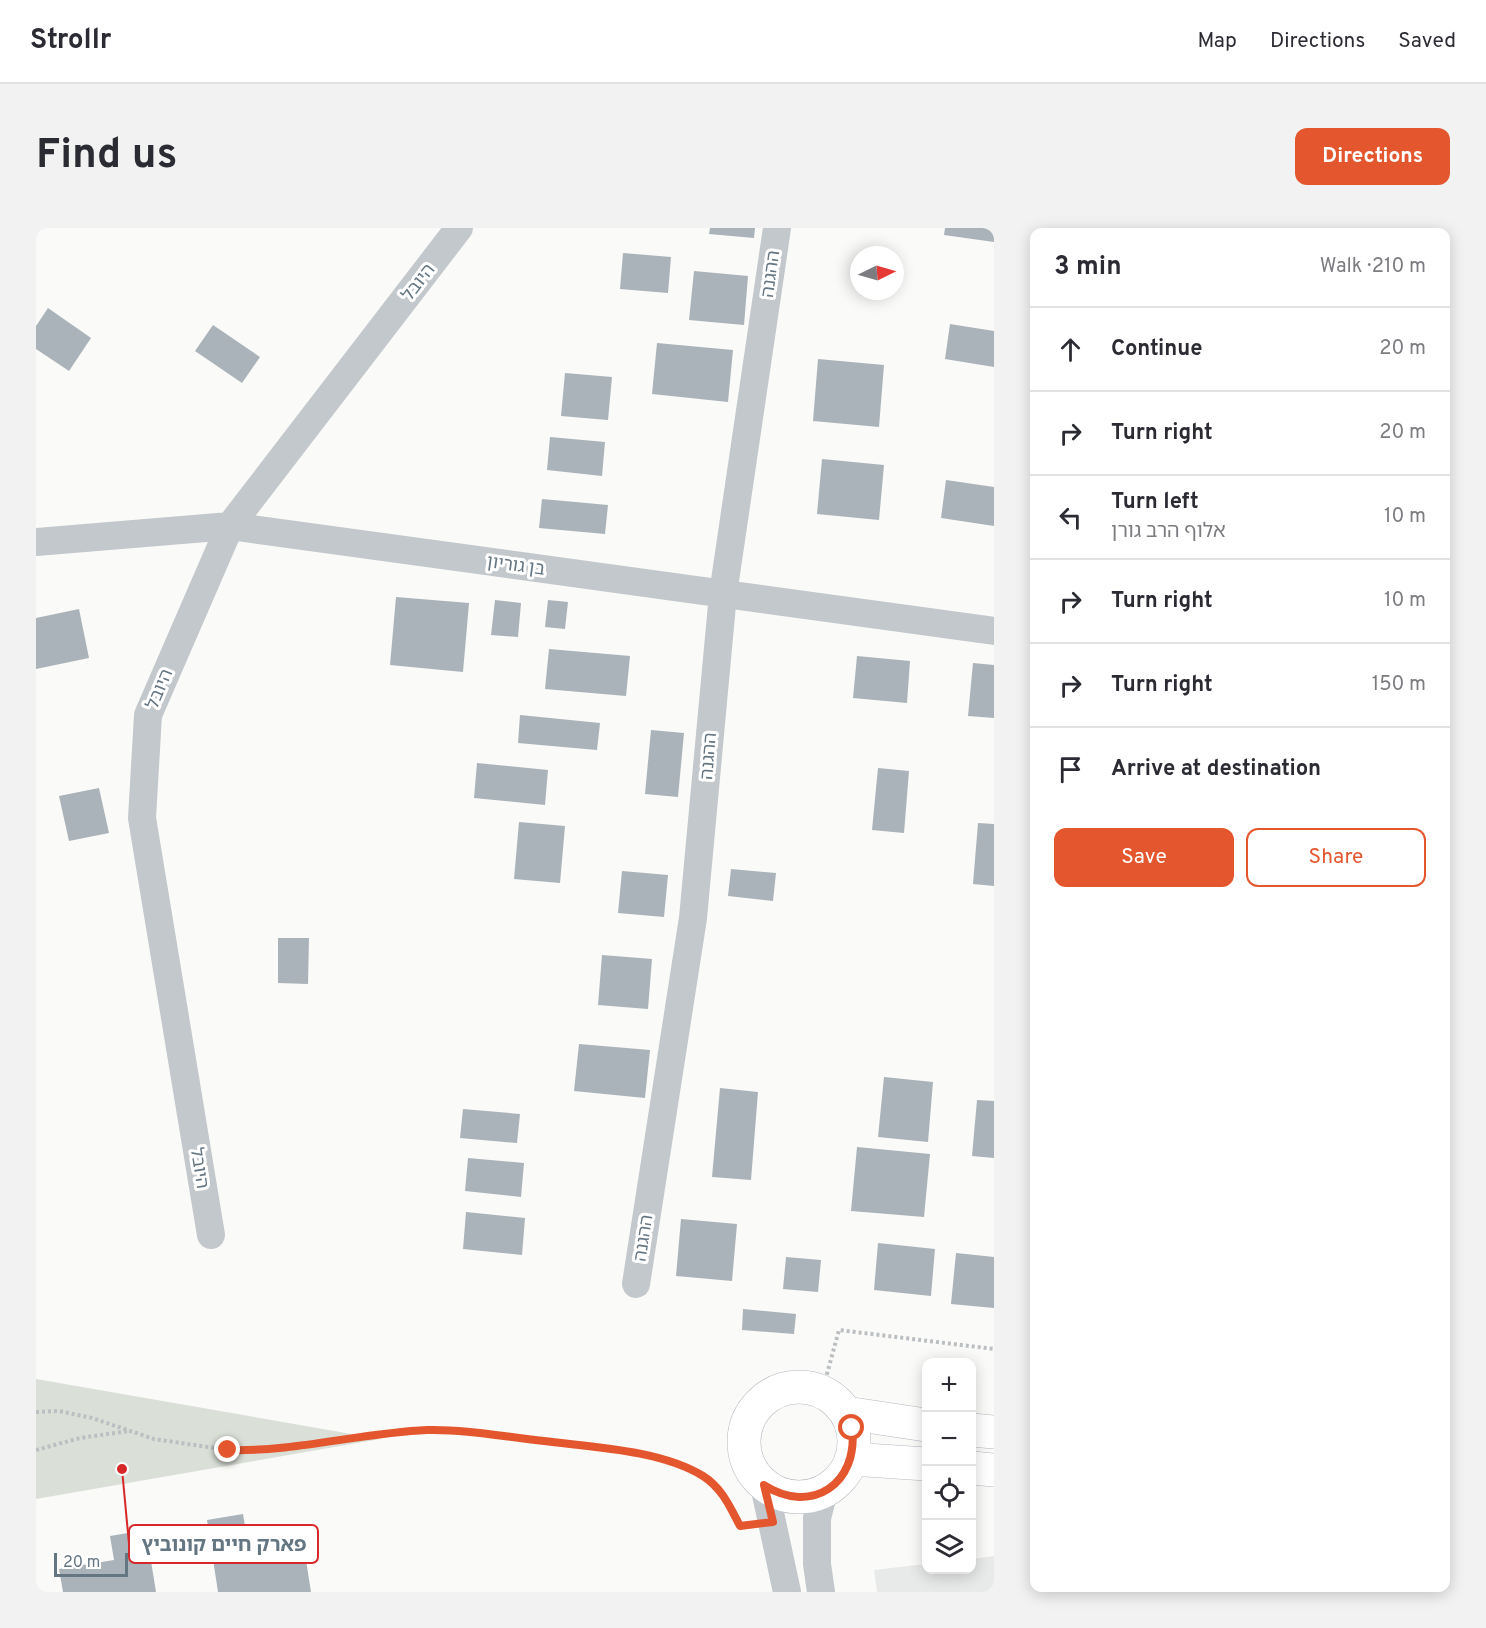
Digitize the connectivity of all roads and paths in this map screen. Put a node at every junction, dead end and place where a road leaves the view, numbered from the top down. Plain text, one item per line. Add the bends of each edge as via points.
1 (459, 228) edge
2 (777, 228) edge
3 (230, 526) junction
4 (36, 542) edge
5 (723, 594) junction
6 (994, 631) edge
7 (211, 1235) dead end
8 (636, 1284) dead end
9 (994, 1349) edge
10 (834, 1402) junction
11 (36, 1412) edge
12 (922, 1424) edge
13 (976, 1430) edge
14 (131, 1431) junction
15 (994, 1432) edge
16 (36, 1450) edge
17 (851, 1460) junction
18 (922, 1464) edge
19 (976, 1468) edge
20 (994, 1470) edge
21 (764, 1485) junction
22 (825, 1491) junction
23 (773, 1522) junction
24 (787, 1592) edge
25 (821, 1592) edge

1 - 3 street, היובל
2 - 5 street, ההגנה
3 - 4 street, בן גוריון
3 - 5 street, בן גוריון
3 - 7 street, היובל via 148,715 142,818
5 - 6 street, בן גוריון
5 - 8 street, ההגנה via 693,918
9 - 10 path via 839,1330
10 - 12 main road
10 - 17 main road via 852,1428
10 - 21 main road via 806,1387 789,1387 759,1403 749,1418 744,1451 748,1464
11 - 14 path via 59,1411
13 - 15 main road
14 - 16 path via 80,1438
14 - 23 path via 154,1439 228,1450 257,1451 428,1430 501,1435 627,1452 667,1461 702,1476 721,1491 740,1526
17 - 18 main road
17 - 22 main road via 836,1483
19 - 20 main road
21 - 22 main road via 792,1497
21 - 23 street
22 - 25 street via 817,1518
23 - 24 street

